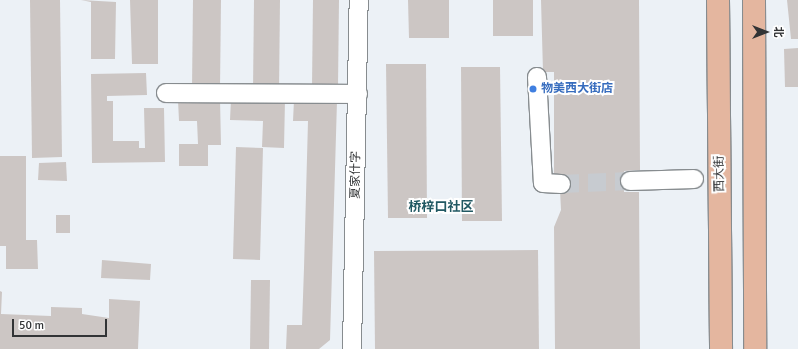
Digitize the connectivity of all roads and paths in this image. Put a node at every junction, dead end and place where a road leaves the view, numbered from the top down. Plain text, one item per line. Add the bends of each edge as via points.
1 (359, 0) edge
2 (718, 0) edge
3 (754, 0) edge
4 (537, 77) dead end
5 (166, 93) dead end
6 (358, 94) junction
7 (694, 179) dead end
8 (630, 181) tunnel mouth
9 (561, 184) tunnel mouth
10 (352, 349) edge
11 (721, 349) edge
12 (755, 349) edge

1 - 6 street, 夏家什字
2 - 11 main road, 西大街
3 - 12 main road
4 - 9 street via 543,183
5 - 6 street
6 - 10 street, 夏家什字
7 - 8 street

